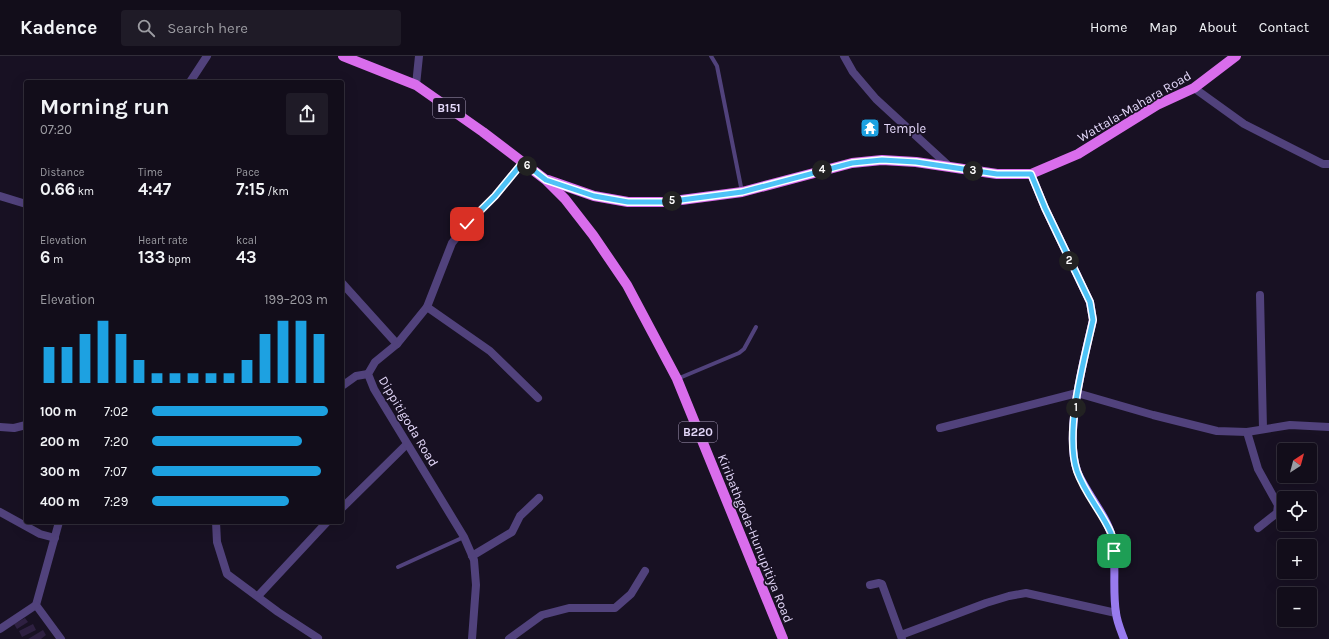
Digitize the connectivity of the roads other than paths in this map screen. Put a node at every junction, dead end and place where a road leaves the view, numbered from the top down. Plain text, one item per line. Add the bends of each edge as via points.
1 (207, 56) edge
2 (343, 56) edge
3 (419, 56) edge
4 (711, 56) edge
5 (844, 56) edge
6 (1236, 56) edge
7 (191, 80) edge
8 (416, 85) junction
9 (1194, 88) junction
10 (523, 162) junction
11 (1329, 164) edge
12 (951, 168) junction
13 (1031, 174) junction
14 (546, 180) junction
15 (742, 192) junction
16 (0, 196) edge
17 (24, 203) edge
18 (344, 285) edge
19 (1260, 295) dead end
20 (427, 307) junction
21 (756, 327) dead end
22 (397, 344) junction
23 (368, 374) junction
24 (677, 379) junction
25 (344, 385) edge
26 (1077, 393) junction
27 (538, 398) dead end
28 (24, 426) edge
29 (1329, 426) edge
30 (0, 428) edge
31 (940, 428) dead end
32 (1263, 429) junction
33 (1247, 432) junction
34 (407, 444) junction
35 (539, 498) dead end
36 (344, 506) edge
37 (0, 512) edge
38 (58, 524) edge
39 (216, 524) edge
40 (325, 524) edge
41 (1258, 528) dead end
42 (464, 537) junction
43 (55, 538) junction
44 (472, 556) junction
45 (398, 567) dead end
46 (645, 571) dead end
47 (870, 586) dead end
48 (258, 596) junction
49 (36, 605) junction
50 (1116, 613) junction
51 (0, 629) edge
52 (901, 637) edge
53 (318, 638) dead end
54 (60, 639) edge
55 (472, 639) edge
56 (509, 639) edge
57 (783, 639) edge
58 (1124, 639) edge

1 - 7 street
2 - 8 main road, Kiribathgoda-Hunupitiya Road / B151
3 - 8 street
4 - 15 lane via 716,66
5 - 12 street via 853,72 876,99
6 - 9 main road, Wattala-Mahara Road
8 - 10 main road, Kiribathgoda-Hunupitiya Road / B151
9 - 11 street via 1244,124 1323,164
9 - 13 main road, Wattala-Mahara Road via 1157,105 1078,154
10 - 14 main road, Kiribathgoda-Hunupitiya Road / B151
10 - 20 street, Dippitigoda Road via 452,243
12 - 13 main road, Wattala-Mahara Road via 997,174
12 - 15 main road, Wattala-Mahara Road via 882,160 852,163
13 - 26 street via 1090,302 1093,320
14 - 15 main road, Wattala-Mahara Road via 594,196 628,202 666,202
14 - 24 main road, Kiribathgoda-Hunupitiya Road / B220 via 565,199 593,235 627,285
16 - 17 street
18 - 22 street
19 - 32 street
20 - 22 street, Dippitigoda Road
20 - 27 street via 490,351
21 - 24 lane via 739,353
22 - 23 street, Dippitigoda Road via 375,362
23 - 25 street via 356,376
23 - 34 street, Dippitigoda Road via 374,389
24 - 57 main road, Kiribathgoda-Hunupitiya Road / B220
26 - 31 street
26 - 33 street via 1217,431
26 - 50 street via 1073,436 1077,471 1112,535
28 - 30 street
29 - 32 street via 1290,425
32 - 33 street
33 - 41 street via 1258,469 1278,505 1277,513
34 - 36 street
34 - 42 street, Dippitigoda Road
35 - 44 street via 520,516 512,532
37 - 43 street via 40,534
38 - 43 street
39 - 48 street via 217,542 227,574
40 - 48 street
42 - 44 street, Dippitigoda Road
42 - 45 lane
43 - 49 street
44 - 55 street, Dippitigoda Road via 476,585
46 - 56 street via 631,594 615,608 570,608 542,615
47 - 52 street via 882,584
48 - 53 street
49 - 51 street
49 - 54 street
50 - 52 street via 1026,593 986,604
50 - 58 street

